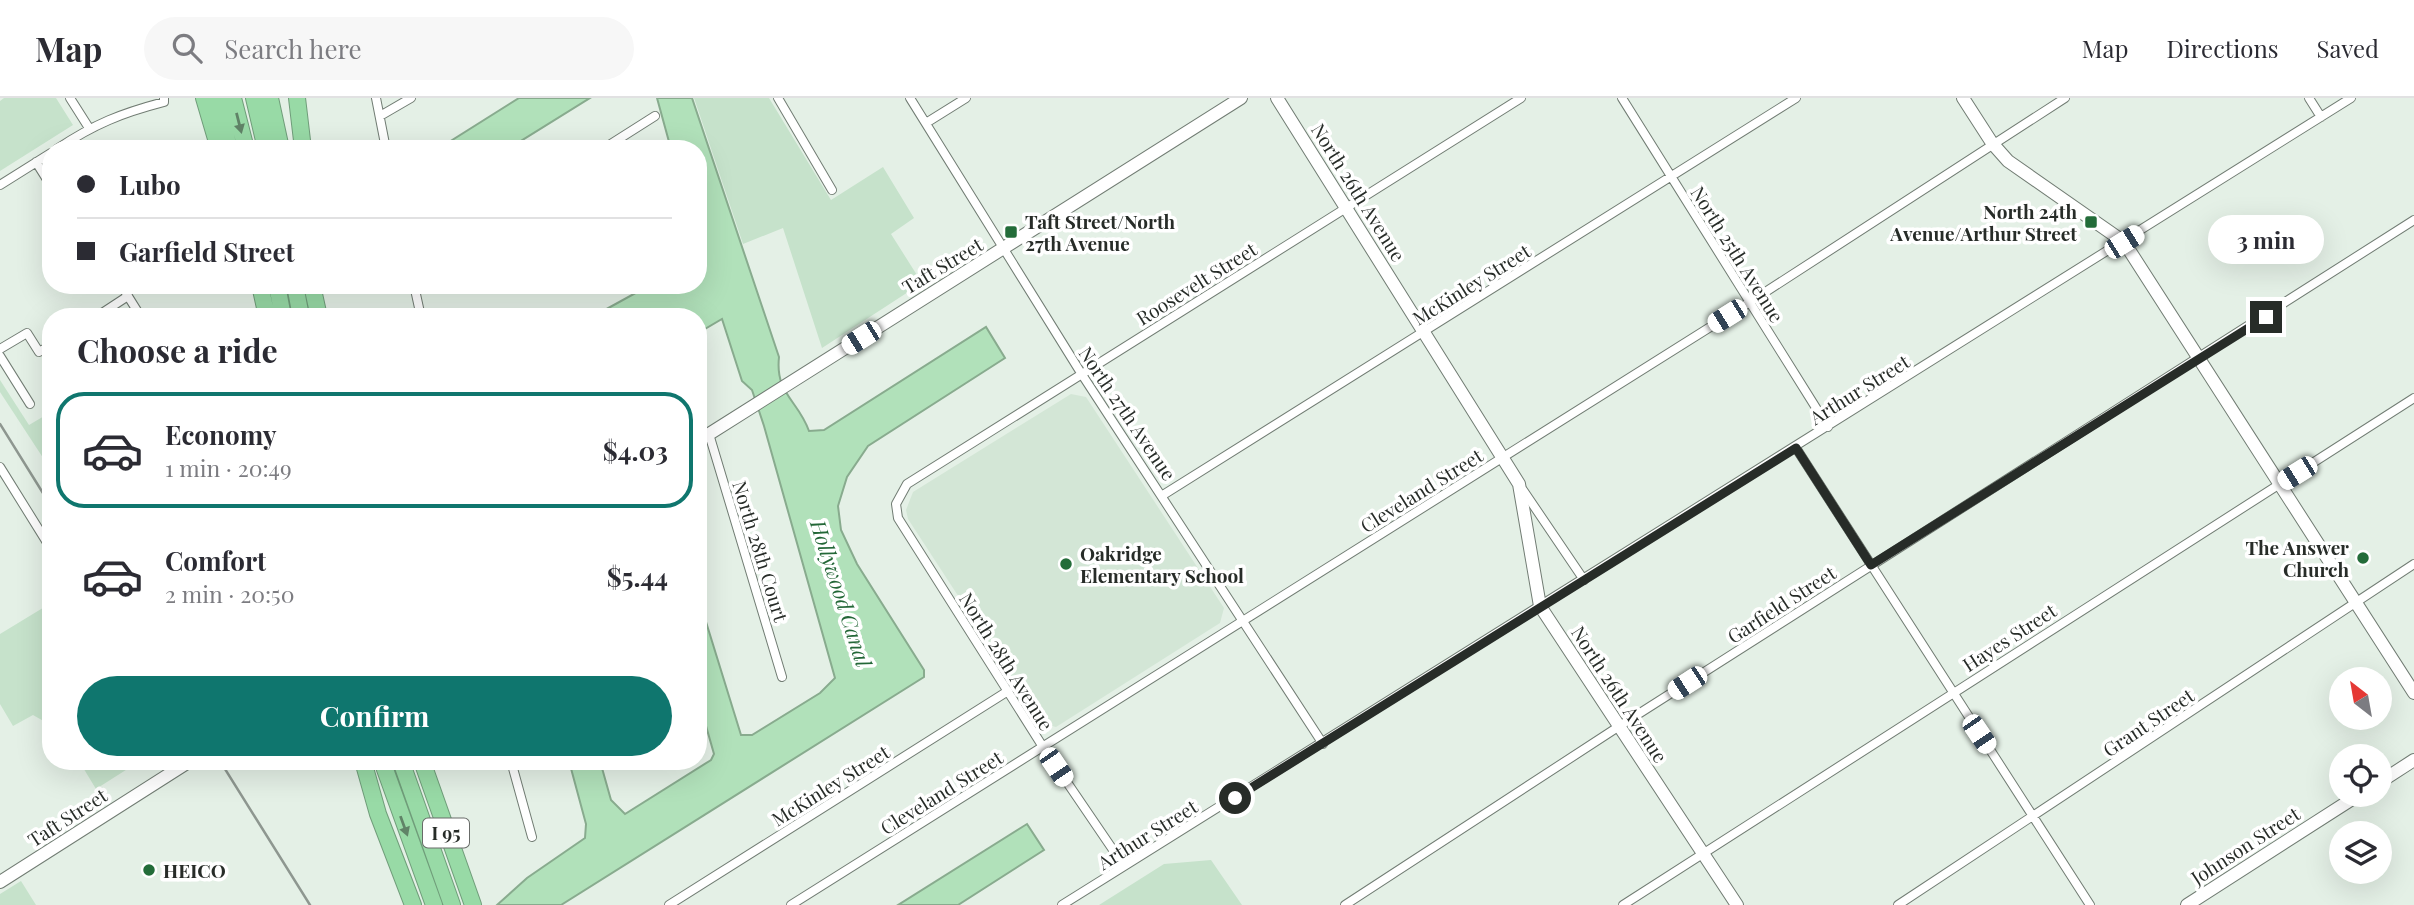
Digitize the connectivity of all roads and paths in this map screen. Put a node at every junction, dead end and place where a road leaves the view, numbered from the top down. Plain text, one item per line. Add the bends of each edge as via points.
1 (70, 98) edge
2 (204, 98) edge
3 (218, 98) edge
4 (233, 98) edge
5 (254, 98) edge
6 (270, 98) edge
7 (297, 98) edge
8 (376, 98) edge
9 (411, 98) edge
10 (778, 98) edge
11 (910, 98) edge
12 (966, 98) edge
13 (1241, 98) edge
14 (1277, 98) edge
15 (1521, 98) edge
16 (1622, 98) edge
17 (1796, 98) edge
18 (1963, 98) edge
19 (2065, 98) edge
20 (2309, 98) edge
21 (2351, 98) edge
22 (164, 100) edge
23 (380, 116) junction
24 (655, 116) dead end
25 (2321, 117) junction
26 (926, 123) junction
27 (89, 128) junction
28 (71, 140) edge
29 (216, 140) edge
30 (227, 140) edge
31 (244, 140) edge
32 (264, 140) edge
33 (279, 140) edge
34 (302, 140) edge
35 (384, 140) edge
36 (617, 140) edge
37 (1992, 143) junction
38 (42, 158) edge
39 (36, 162) junction
40 (42, 172) edge
41 (1670, 177) junction
42 (0, 185) edge
43 (832, 190) dead end
44 (1347, 208) junction
45 (2414, 220) edge
46 (2124, 242) junction
47 (1004, 250) junction
48 (128, 296) joint
49 (1749, 302) junction
50 (110, 308) edge
51 (135, 308) edge
52 (1425, 332) junction
53 (0, 349) edge
54 (42, 350) edge
55 (0, 356) edge
56 (2200, 359) junction
57 (1081, 373) junction
58 (2414, 398) edge
59 (30, 404) dead end
60 (1828, 427) junction
61 (707, 436) edge
62 (707, 447) edge
63 (1796, 448) junction
64 (1501, 458) junction
65 (0, 467) edge
66 (2280, 483) junction
67 (1519, 484) junction
68 (1163, 495) junction
69 (896, 503) joint
70 (42, 535) edge
71 (2414, 564) edge
72 (1871, 565) junction
73 (1584, 580) junction
74 (2356, 602) junction
75 (1540, 606) junction
76 (1244, 620) junction
77 (782, 677) dead end
78 (1008, 691) junction
79 (1951, 692) junction
80 (2414, 693) edge
81 (1618, 727) junction
82 (1323, 744) junction
83 (1043, 747) junction
84 (2414, 760) edge
85 (166, 770) edge
86 (366, 770) edge
87 (385, 770) edge
88 (404, 770) edge
89 (425, 770) edge
90 (513, 770) edge
91 (2392, 774) edge
92 (2340, 807) edge
93 (2035, 817) junction
94 (532, 837) dead end
95 (1703, 853) junction
96 (1124, 866) junction
97 (0, 882) edge
98 (414, 905) edge
99 (434, 905) edge
100 (452, 905) edge
101 (473, 905) edge
102 (669, 905) edge
103 (791, 905) edge
104 (1062, 905) edge
105 (1345, 905) edge
106 (1623, 905) edge
107 (1737, 905) edge
108 (1898, 905) edge
109 (2090, 905) edge
110 (2187, 905) edge

1 - 27 street
2 - 29 highway
3 - 30 highway
4 -> 31 highway
5 - 32 highway
6 - 33 highway
7 - 34 highway
8 - 23 street
9 - 23 street
10 - 43 street
11 - 26 street, North 27th Avenue
12 - 26 street
13 - 47 street, Taft Street
14 - 44 street, North 26th Avenue
15 - 44 street, Roosevelt Street
16 - 41 street, North 25th Avenue
17 - 41 street, McKinley Street
18 - 37 street
19 - 37 street, Cleveland Street
20 - 25 street
21 - 25 street, Arthur Street
22 - 27 street
23 - 35 street
24 - 36 street
25 - 46 street, Arthur Street
26 - 47 street, North 27th Avenue
27 - 28 street
37 - 46 street via 2008,161
37 - 49 street, Cleveland Street
38 - 39 street
39 - 40 street
39 - 42 street
41 - 49 street, North 25th Avenue
41 - 52 street, McKinley Street
44 - 52 street, North 26th Avenue
44 - 57 street, Roosevelt Street
45 - 56 street, Garfield Street
46 - 56 street
46 - 60 street, Arthur Street
47 - 57 street, North 27th Avenue
47 - 61 street, Taft Street
48 - 50 street
48 - 51 street
49 - 60 street, North 25th Avenue
49 - 64 street, Cleveland Street
52 - 64 street, North 26th Avenue
52 - 68 street, McKinley Street
53 - 54 street via 27,333
55 - 59 street
56 - 66 street
56 - 72 street, Garfield Street
57 - 68 street, North 27th Avenue
57 - 69 street, Roosevelt Street via 907,484
58 - 66 street, Hayes Street
60 - 63 street, Arthur Street
62 - 77 street, North 28th Court
63 - 72 street
63 - 73 street, Arthur Street
64 - 67 street, North 26th Avenue
64 - 76 street, Cleveland Street
65 - 70 street
66 - 74 street
66 - 79 street, Hayes Street
67 - 73 street, North 26th Avenue
67 - 75 street, North 26th Avenue
68 - 76 street, North 27th Avenue
69 - 78 street, North 28th Avenue via 898,518
71 - 74 street, Grant Street
72 - 79 street
72 - 81 street, Garfield Street
73 - 75 street, Arthur Street
74 - 80 street
74 - 93 street, Grant Street
75 - 81 street, North 26th Avenue
75 - 82 street, Arthur Street
76 - 82 street, North 27th Avenue
76 - 83 street, Cleveland Street
78 - 83 street, North 28th Avenue
78 - 102 street, McKinley Street
79 - 93 street
79 - 95 street, Hayes Street
81 - 95 street, North 26th Avenue
81 - 105 street, Garfield Street
82 - 96 street, Arthur Street
83 - 96 street, North 28th Avenue
83 - 103 street, Cleveland Street
84 - 91 street
85 - 97 street, Taft Street
86 - 98 highway
87 -> 99 highway
88 - 100 highway
89 - 101 highway, I 95
90 - 94 street
92 - 110 street, Johnson Street
93 - 108 street, Grant Street
93 - 109 street
95 - 106 street, Hayes Street
95 - 107 street, North 26th Avenue
96 - 104 street, Arthur Street

